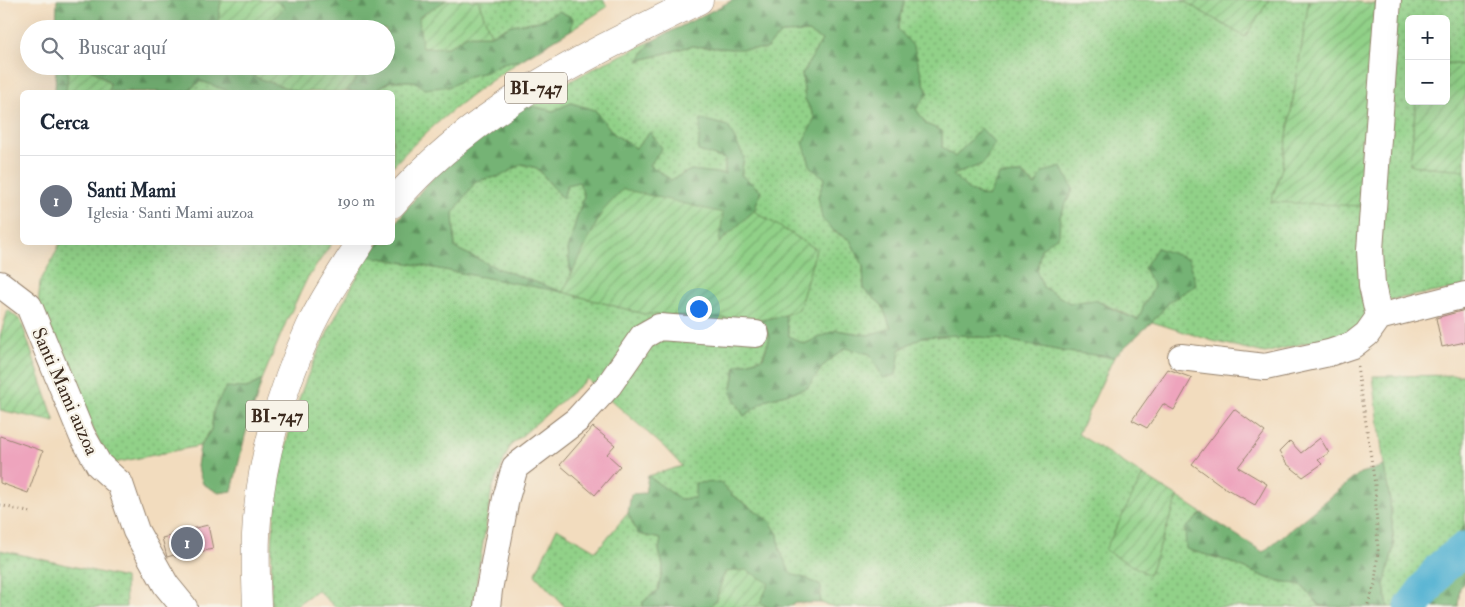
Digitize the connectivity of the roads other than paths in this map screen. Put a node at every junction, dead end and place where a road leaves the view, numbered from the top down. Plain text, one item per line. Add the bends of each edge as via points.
1 (662, 0) edge
2 (699, 0) edge
3 (1388, 0) edge
4 (395, 177) edge
5 (395, 201) edge
6 (340, 245) edge
7 (359, 245) edge
8 (0, 284) edge
9 (1465, 296) edge
10 (1379, 317) junction
11 (756, 334) dead end
12 (1181, 357) dead end
13 (184, 607) edge
14 (240, 607) edge
15 (257, 607) edge
16 (488, 607) edge

1 - 4 main road, BI-747 via 606,29 474,108
2 - 5 main road, BI-747 via 588,56 507,106 456,141
3 - 10 street via 1370,250 1372,285
6 - 14 main road, BI-747 via 313,288 288,339 263,405 240,528
7 - 15 main road, BI-747 via 310,327 275,422 257,525
8 - 13 street, Santi Mami auzoa via 29,306 82,435 99,465 120,484 136,530 166,585
9 - 10 street
10 - 12 street via 1368,334 1353,345 1265,366
11 - 16 street via 659,327 643,336 609,385 576,420 515,467 506,498

